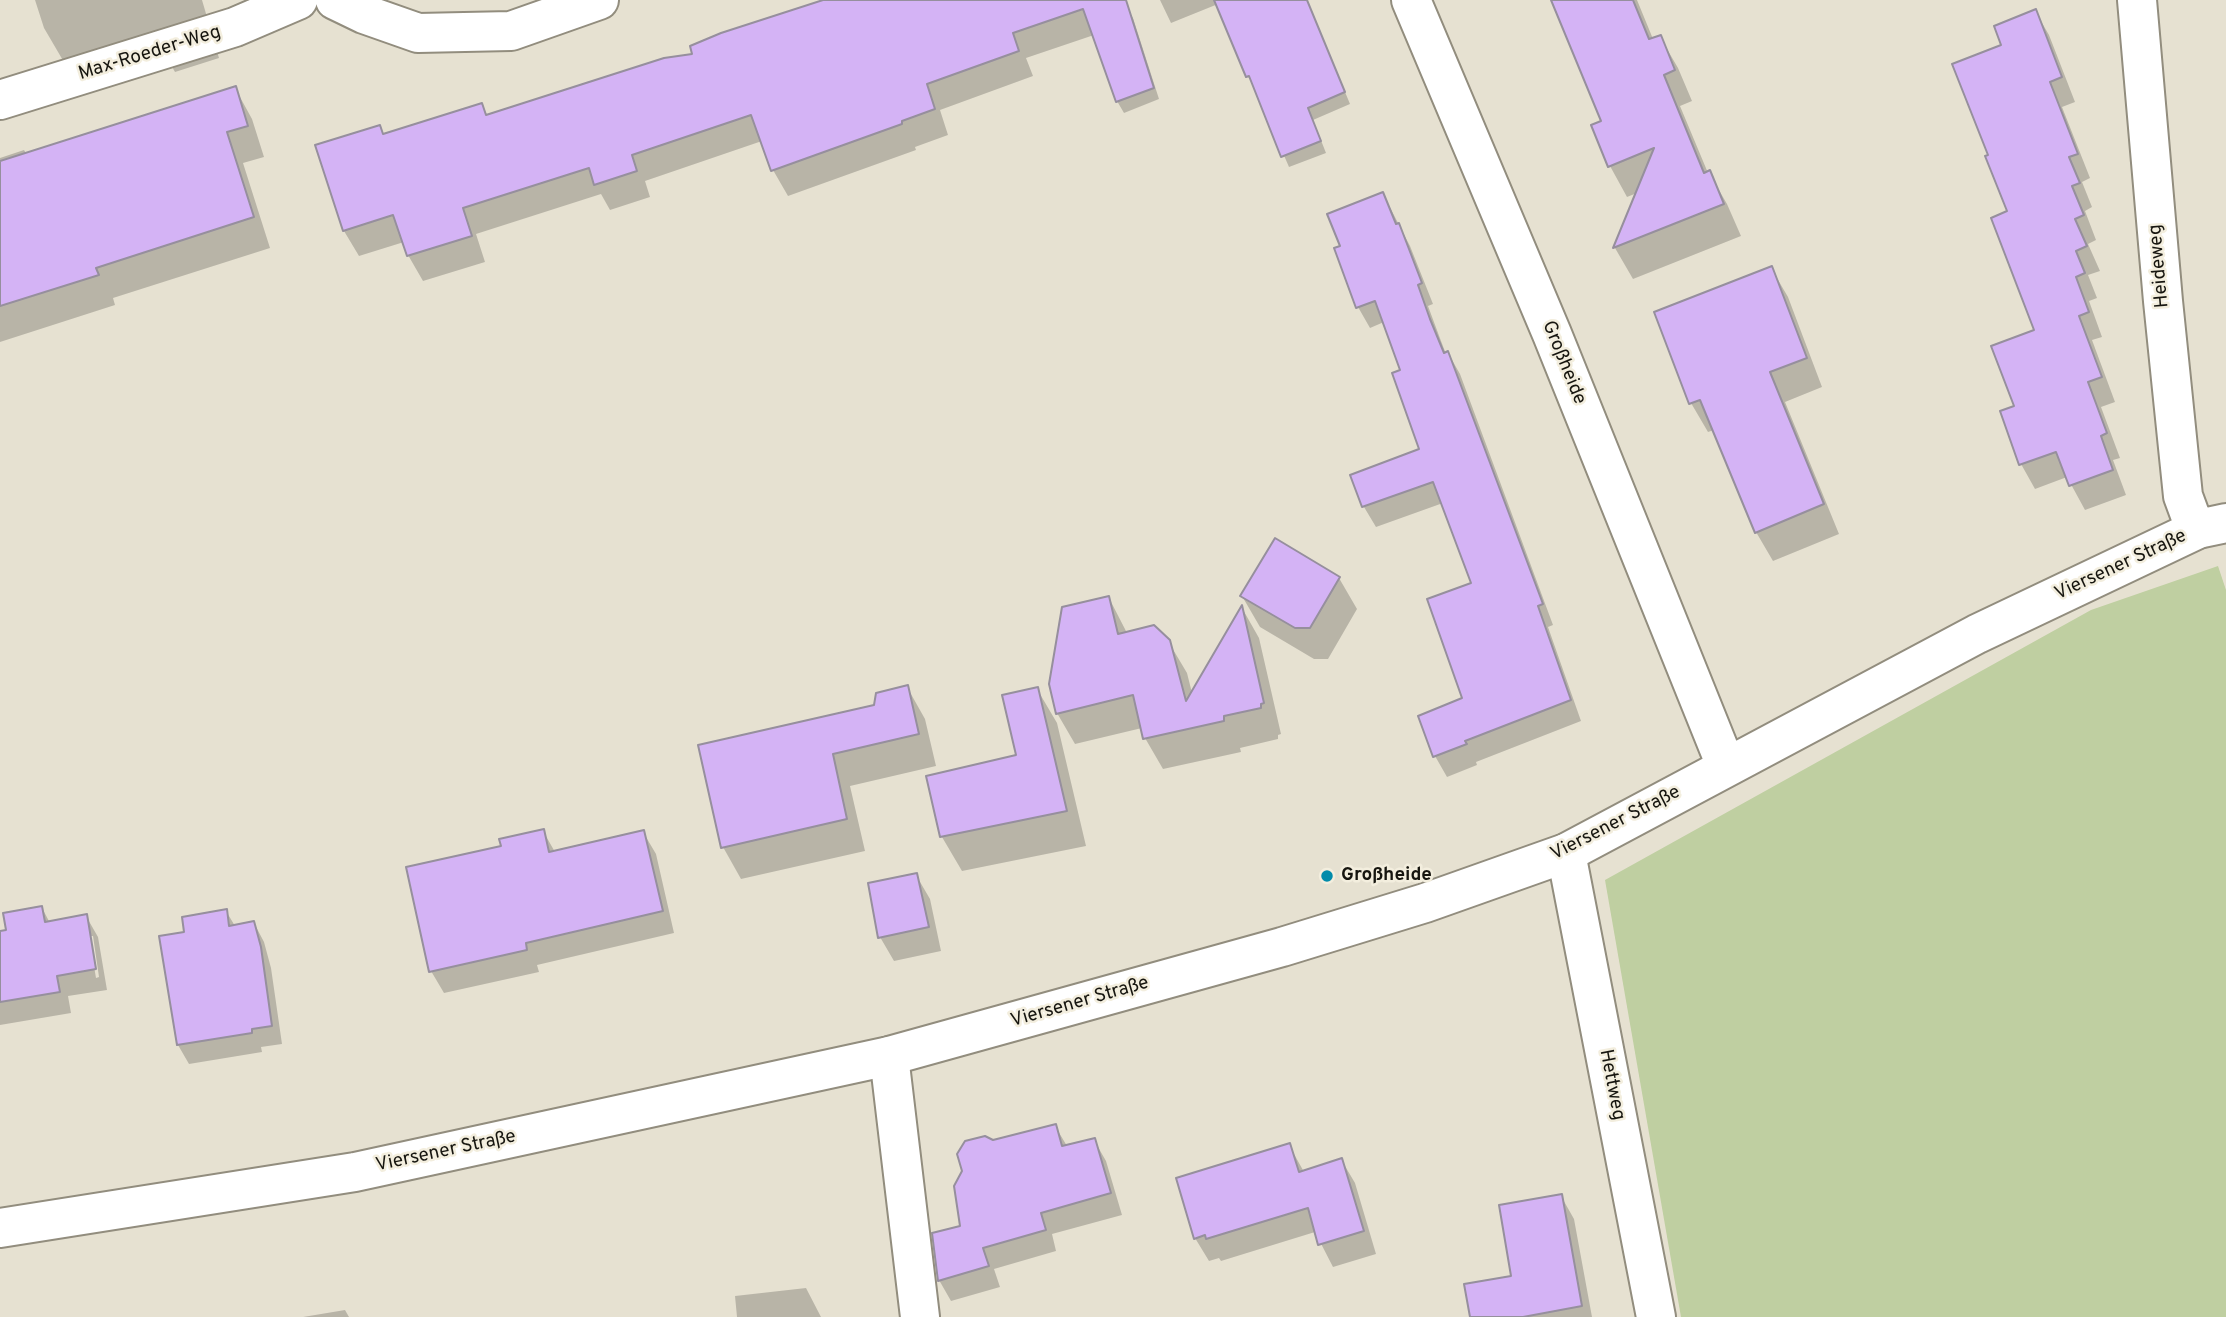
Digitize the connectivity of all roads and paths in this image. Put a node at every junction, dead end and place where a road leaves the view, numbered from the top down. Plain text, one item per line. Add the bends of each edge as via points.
1 (298, 0) edge
2 (335, 0) edge
3 (599, 0) edge
4 (1411, 0) edge
5 (2137, 0) edge
6 (0, 100) edge
7 (2212, 526) edge
8 (1726, 766) junction
9 (1566, 853) junction
10 (889, 1056) junction
11 (0, 1228) edge
12 (920, 1317) edge
13 (1656, 1317) edge

1 - 6 street, Max-Roeder-Weg via 235,27
2 - 3 street via 418,33 511,31
4 - 8 street, Großheide
5 - 7 street, Heideweg via 2183,496 2190,515
7 - 8 street, Viersener Straße via 1977,634
8 - 9 street, Viersener Straße
9 - 10 street, Viersener Straße via 1320,936
9 - 13 street, Hettweg
10 - 11 street, Viersener Straße via 355,1172
10 - 12 street

